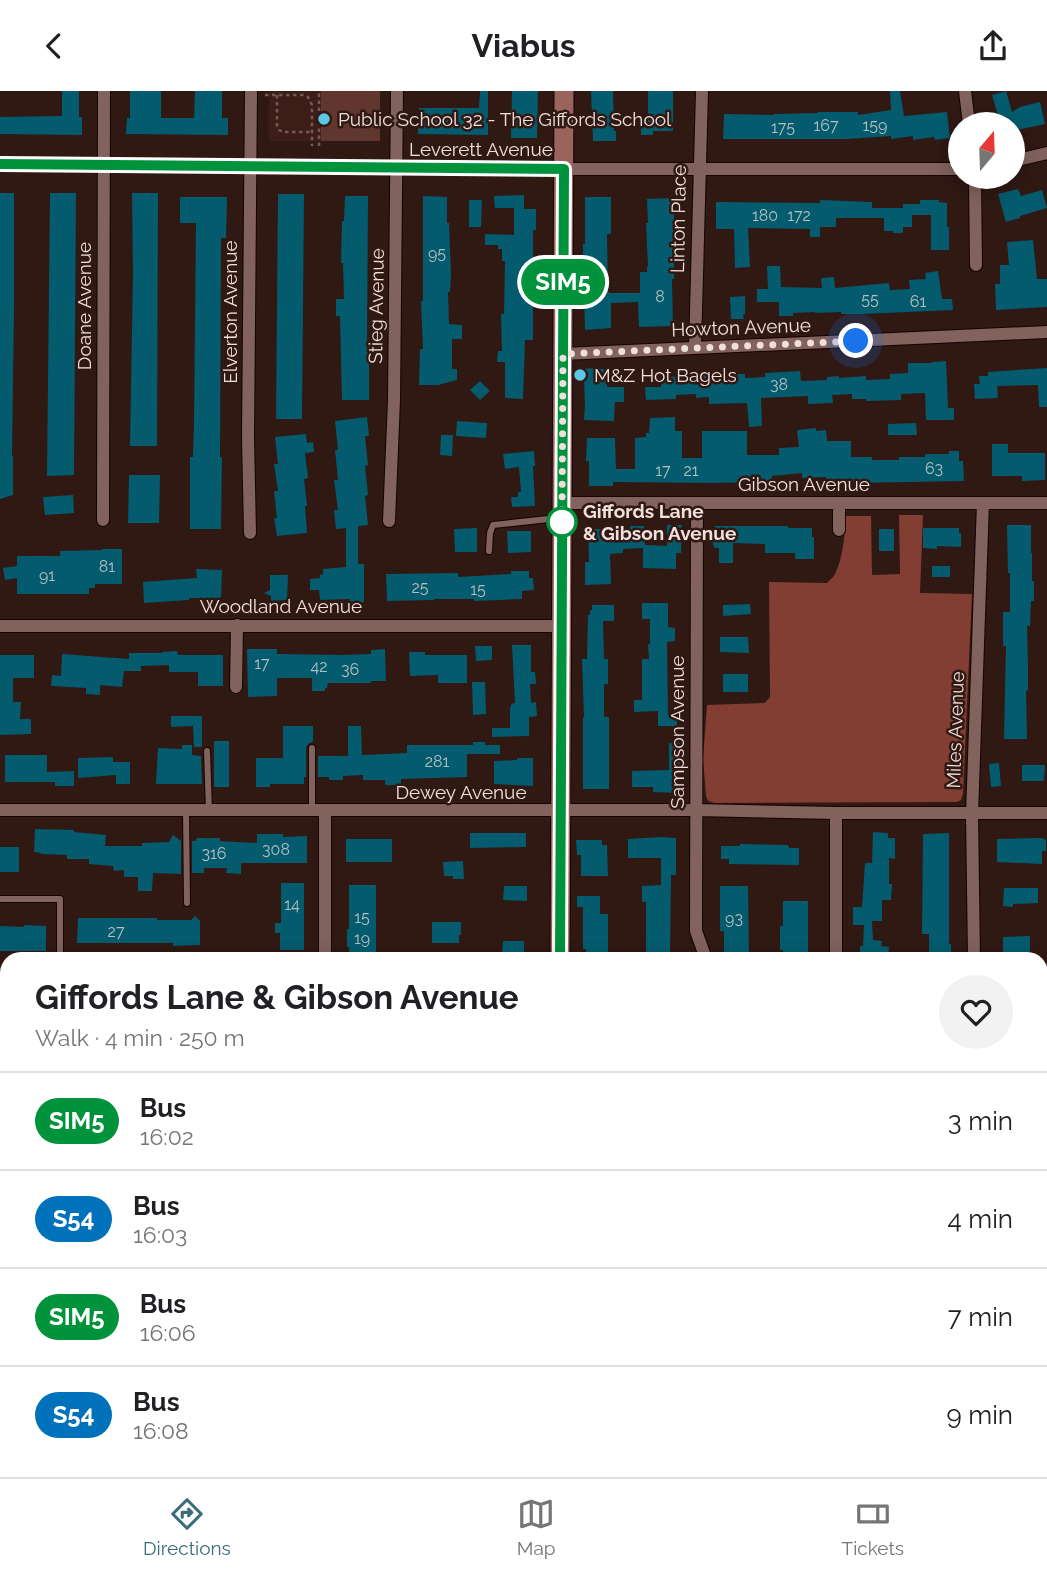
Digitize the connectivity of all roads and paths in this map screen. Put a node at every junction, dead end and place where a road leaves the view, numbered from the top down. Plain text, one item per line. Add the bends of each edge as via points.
1 (104, 91) edge
2 (251, 91) edge
3 (320, 91) edge
4 (397, 91) edge
5 (564, 91) edge
6 (702, 91) edge
7 (965, 91) edge
8 (265, 95) dead end
9 (277, 95) junction
10 (968, 112) edge
11 (312, 132) junction
12 (312, 146) dead end
13 (319, 146) dead end
14 (1047, 153) edge
15 (1026, 158) edge
16 (0, 164) edge
17 (104, 165) junction
18 (250, 166) junction
19 (397, 167) junction
20 (564, 169) junction
21 (699, 169) junction
22 (948, 169) edge
23 (975, 189) edge
24 (976, 265) dead end
25 (1047, 332) edge
26 (695, 348) junction
27 (563, 354) junction
28 (697, 503) junction
29 (839, 503) junction
30 (982, 503) junction
31 (1047, 503) edge
32 (562, 510) junction
33 (103, 520) dead end
34 (389, 521) dead end
35 (839, 530) dead end
36 (250, 533) dead end
37 (489, 551) dead end
38 (237, 625) junction
39 (0, 626) edge
40 (561, 626) junction
41 (236, 687) dead end
42 (312, 748) dead end
43 (207, 751) dead end
44 (0, 810) edge
45 (696, 810) junction
46 (186, 811) junction
47 (209, 811) junction
48 (318, 811) junction
49 (561, 811) junction
50 (836, 813) junction
51 (1047, 813) edge
52 (972, 814) junction
53 (0, 899) edge
54 (187, 903) dead end
55 (60, 952) edge
56 (325, 952) edge
57 (560, 952) edge
58 (704, 952) edge
59 (836, 952) edge
60 (974, 952) edge

1 - 17 street, Doane Avenue
2 - 18 street, Elverton Avenue
3 - 13 path
4 - 19 street, Stieg Avenue
5 - 20 street
6 - 21 street, Linton Place
7 - 10 street
8 - 9 path
9 - 11 path via 308,97
9 - 11 path via 279,130
11 - 12 path
14 - 15 street
16 - 17 street, Leverett Avenue
17 - 18 street, Leverett Avenue
17 - 33 street, Doane Avenue
18 - 19 street, Leverett Avenue
18 - 36 street, Elverton Avenue
19 - 20 street, Leverett Avenue
19 - 34 street, Stieg Avenue
20 - 21 street, Leverett Avenue
20 - 27 street
21 - 22 street, Leverett Avenue
21 - 26 street, Linton Place
23 - 24 street
25 - 26 street, Howton Avenue
26 - 27 street, Howton Avenue
27 - 32 street
28 - 29 street, Gibson Avenue
28 - 32 street, Gibson Avenue
28 - 45 street, Sampson Avenue
29 - 30 street, Gibson Avenue
29 - 35 street
30 - 31 street, Gibson Avenue
30 - 52 street, Miles Avenue
32 - 37 lane via 493,525
32 - 40 street
38 - 39 street, Woodland Avenue
38 - 40 street, Woodland Avenue
38 - 41 street
40 - 49 street
42 - 48 lane
43 - 47 lane
44 - 46 street, Dewey Avenue
45 - 49 street, Dewey Avenue
45 - 50 street, Dewey Avenue
45 - 58 street, Sampson Avenue via 696,931
46 - 47 street, Dewey Avenue
46 - 54 lane
47 - 48 street, Dewey Avenue
48 - 49 street, Dewey Avenue
48 - 56 street
49 - 57 street
50 - 52 street, Dewey Avenue
50 - 59 street
51 - 52 street, Dewey Avenue
52 - 60 street, Miles Avenue
53 - 55 lane via 60,899

